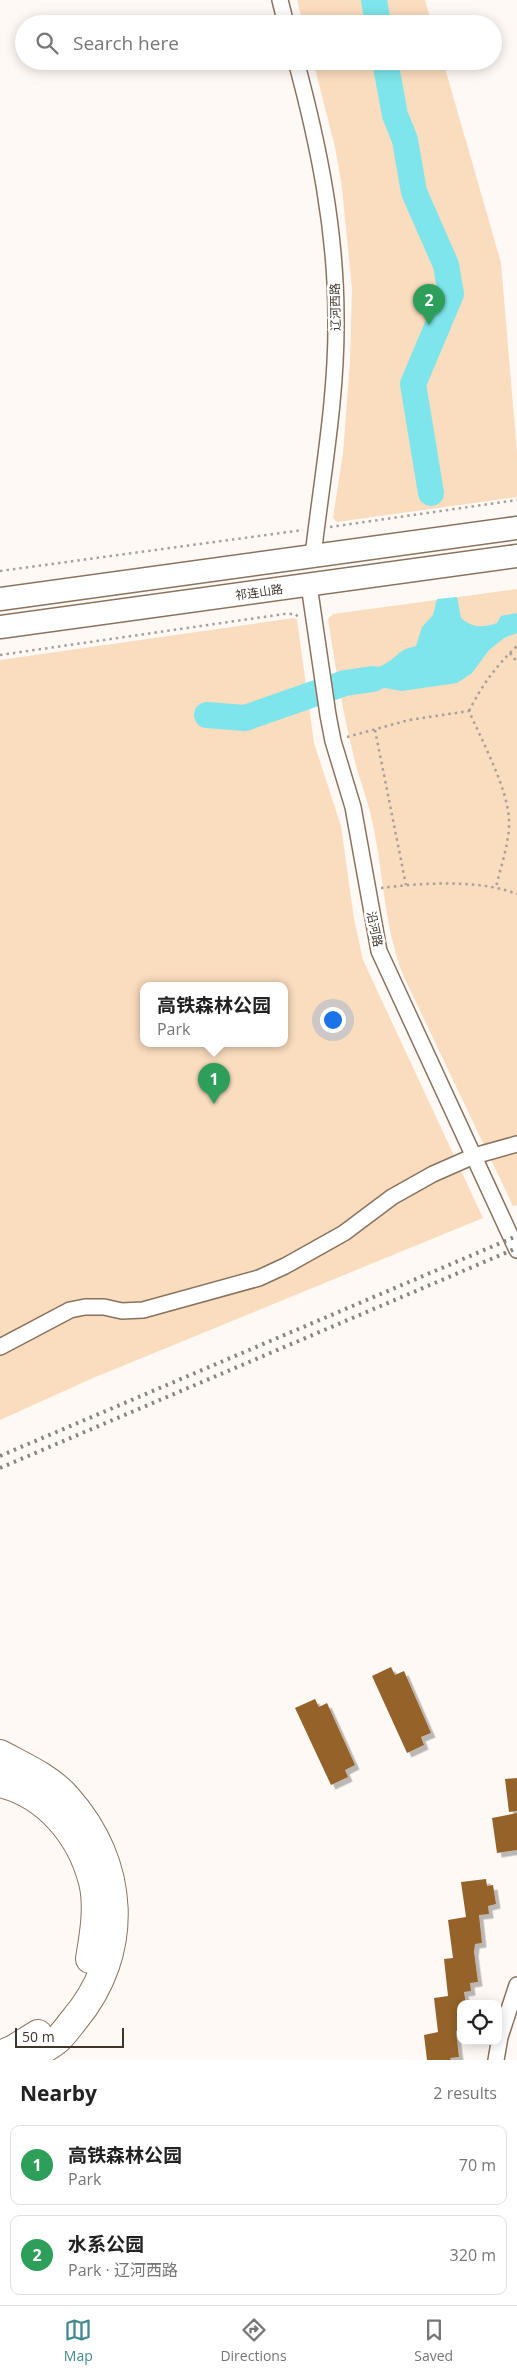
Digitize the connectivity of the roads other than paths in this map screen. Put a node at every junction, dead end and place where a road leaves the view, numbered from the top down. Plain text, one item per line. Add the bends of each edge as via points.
1 (280, 0) edge
2 (284, 15) edge
3 (298, 70) edge
4 (517, 528) edge
5 (313, 556) junction
6 (517, 556) edge
7 (309, 585) junction
8 (0, 599) edge
9 (0, 627) edge
10 (517, 1144) edge
11 (474, 1156) junction
12 (517, 1250) edge
13 (0, 1346) edge
14 (0, 1754) edge
15 (0, 1783) edge
16 (517, 1985) edge
17 (0, 2054) edge
18 (24, 2060) edge
19 (496, 2060) edge

1 - 2 street
3 - 5 street, 辽河西路 via 322,167 336,288 336,348
4 - 5 main road
5 - 8 main road
6 - 7 main road, 祁连山路
7 - 9 main road, 祁连山路
7 - 11 street, 沿河路 via 333,741 353,806 379,951
10 - 11 street
11 - 12 street, 沿河路
11 - 13 street via 414,1184 344,1233 259,1278 143,1310 85,1307 70,1310
14 - 18 highway via 34,1772 66,1796 91,1829 110,1875 115,1922 106,1966 87,2004 57,2040
15 - 17 highway via 21,1788 50,1807 79,1845 94,1883 95,1927 89,1963 72,1998 46,2029 14,2050
16 - 19 street

